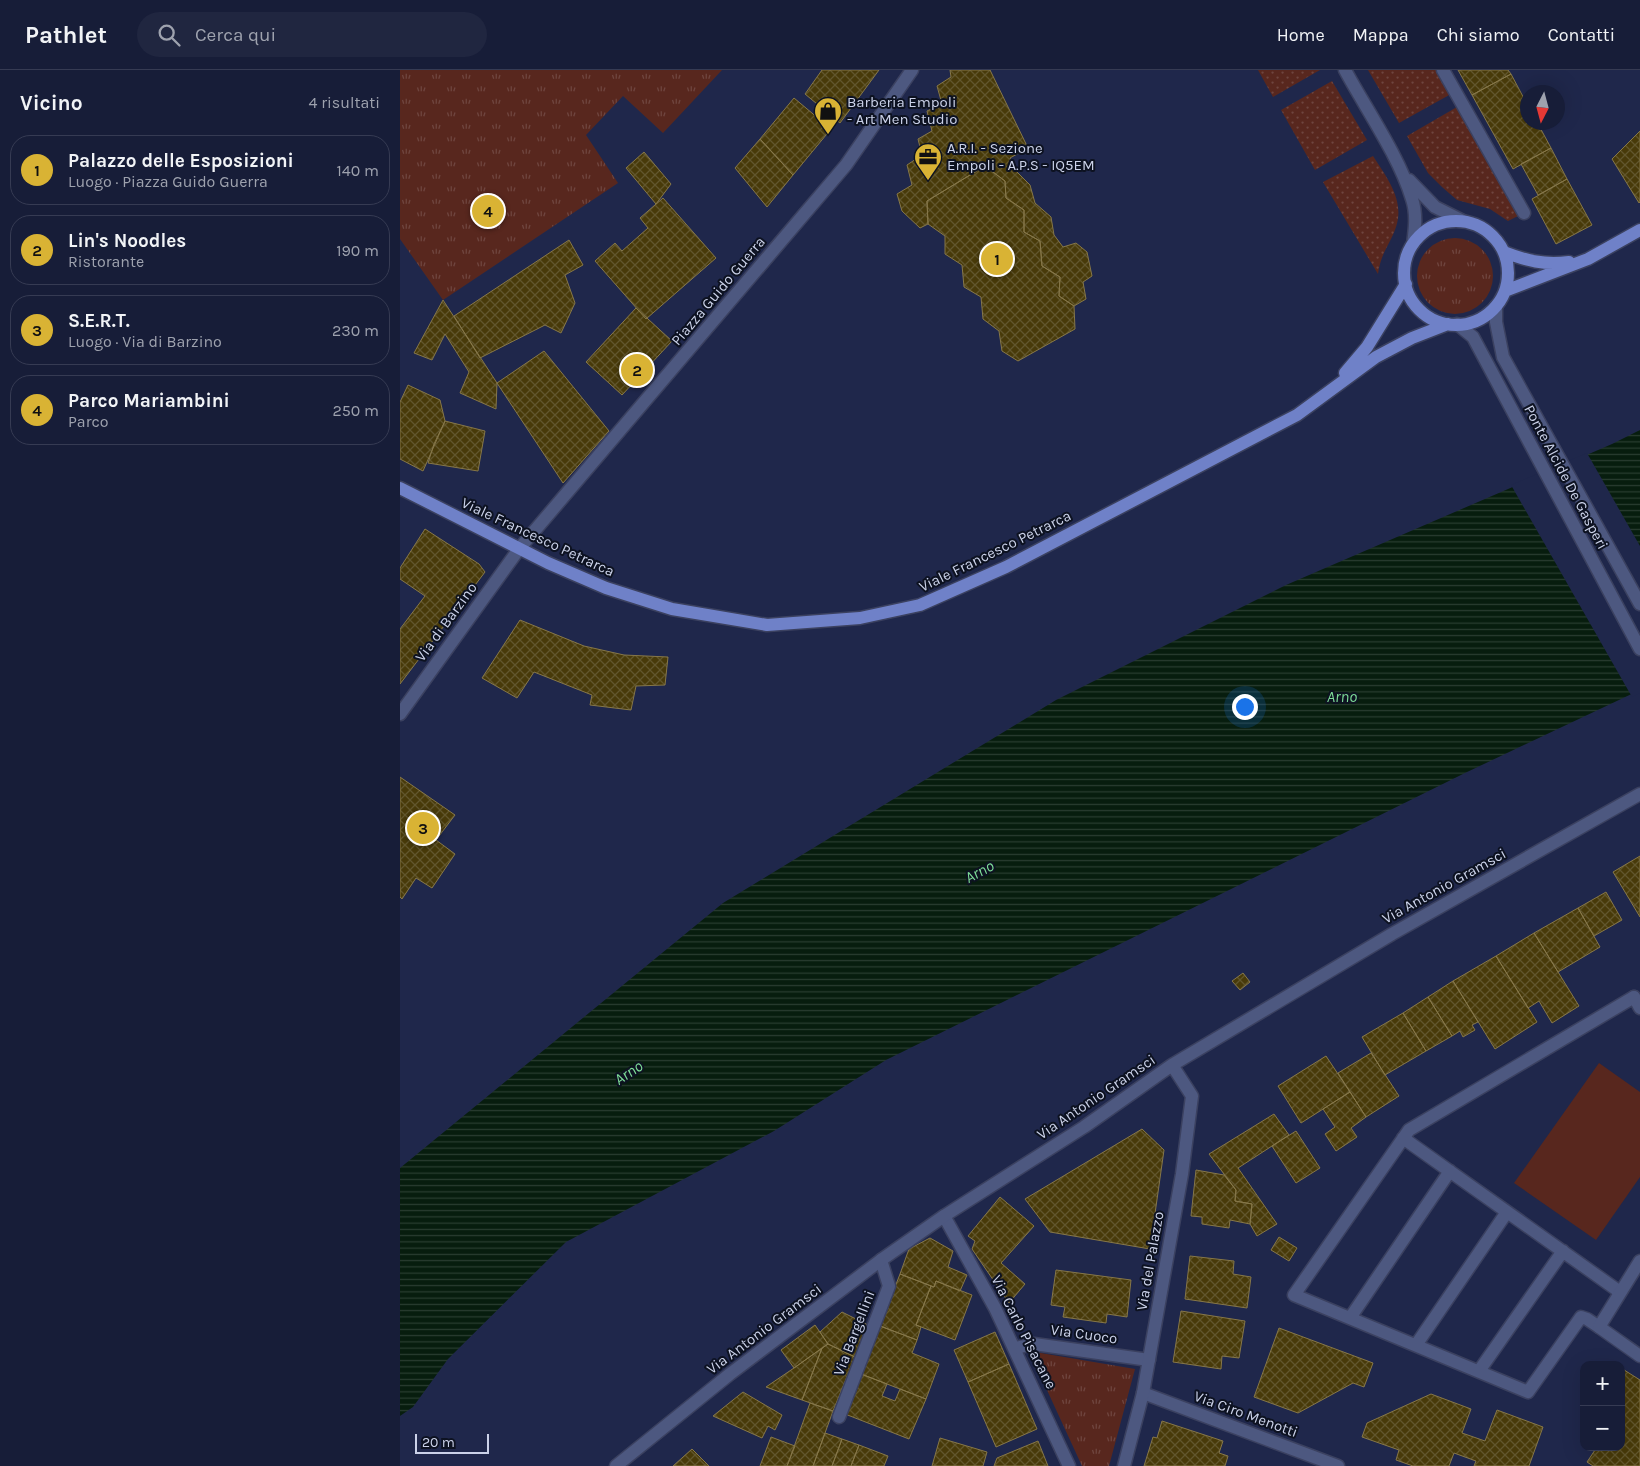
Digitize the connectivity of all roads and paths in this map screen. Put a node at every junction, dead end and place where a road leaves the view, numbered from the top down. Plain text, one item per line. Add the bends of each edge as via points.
1 (912, 70) edge
2 (1345, 70) edge
3 (1443, 70) edge
4 (1400, 168) junction
5 (1524, 213) dead end
6 (1463, 221) junction
7 (1640, 230) edge
8 (1413, 244) junction
9 (1504, 252) junction
10 (1588, 259) junction
11 (1406, 284) junction
12 (1505, 291) junction
13 (1496, 306) junction
14 (1453, 324) junction
15 (1328, 391) junction
16 (400, 488) edge
17 (519, 549) junction
18 (1640, 604) edge
19 (1640, 650) edge
20 (400, 714) edge
21 (1640, 794) edge
22 (1640, 799) edge
23 (1627, 802) junction
24 (1637, 1002) edge
25 (1172, 1065) junction
26 (1403, 1138) junction
27 (1450, 1171) junction
28 (1507, 1212) junction
29 (944, 1216) junction
30 (1563, 1251) junction
31 (881, 1260) junction
32 (1640, 1261) edge
33 (1620, 1292) junction
34 (1350, 1318) junction
35 (1599, 1327) junction
36 (1416, 1346) junction
37 (1015, 1348) junction
38 (1640, 1356) edge
39 (1149, 1360) junction
40 (1480, 1371) junction
41 (1143, 1393) junction
42 (839, 1416) dead end
43 (616, 1466) edge
44 (1069, 1466) edge
45 (1124, 1466) edge
46 (1338, 1466) edge

1 - 17 main road, Piazza Guido Guerra via 846,165
2 - 4 main road
3 - 5 main road
4 - 6 main road via 1435,207
4 - 8 main road via 1414,210
6 - 8 main road via 1448,221 1434,226
6 - 9 main road via 1480,226 1494,237
7 - 10 main road
8 - 11 main road via 1406,264
9 - 10 main road via 1530,262 1548,264
9 - 12 main road via 1508,265
10 - 12 main road
11 - 14 main road via 1411,298 1421,310 1433,319
11 - 15 main road, Viale Francesco Petrarca via 1367,347
12 - 13 main road
13 - 14 main road via 1472,322
13 - 18 main road, Ponte Alcide De Gasperi via 1503,357
14 - 15 main road, Viale Francesco Petrarca via 1412,338 1376,357
14 - 19 main road, Ponte Alcide De Gasperi via 1473,337
15 - 17 main road, Viale Francesco Petrarca via 1297,415 1006,567 920,605 860,618 767,625 672,609 606,588
16 - 17 main road, Viale Francesco Petrarca
17 - 20 main road, Via di Barzino
21 - 23 main road, Via Antonio Gramsci
22 - 23 main road, Via Antonio Gramsci
23 - 25 main road, Via Antonio Gramsci via 1392,934
24 - 26 main road via 1409,1130
25 - 29 main road, Via Antonio Gramsci
25 - 39 main road, Via del Palazzo via 1192,1096 1182,1174
26 - 27 main road
26 - 34 main road via 1294,1295
27 - 28 main road
27 - 34 main road
28 - 30 main road
28 - 36 main road
29 - 31 main road, Via Antonio Gramsci
29 - 37 main road, Via Carlo Pisacane
30 - 33 main road
30 - 40 main road
31 - 42 main road, Via Bargellini via 889,1286
31 - 43 main road, Via Antonio Gramsci via 730,1374
32 - 33 main road
33 - 35 main road
34 - 36 main road
35 - 38 main road
35 - 40 main road via 1581,1317 1528,1392
36 - 40 main road
37 - 39 main road, Via Cuoco via 1034,1344
37 - 44 main road, Via Carlo Pisacane
39 - 41 main road, Via del Palazzo
41 - 45 main road, Via del Palazzo
41 - 46 main road, Via Ciro Menotti

